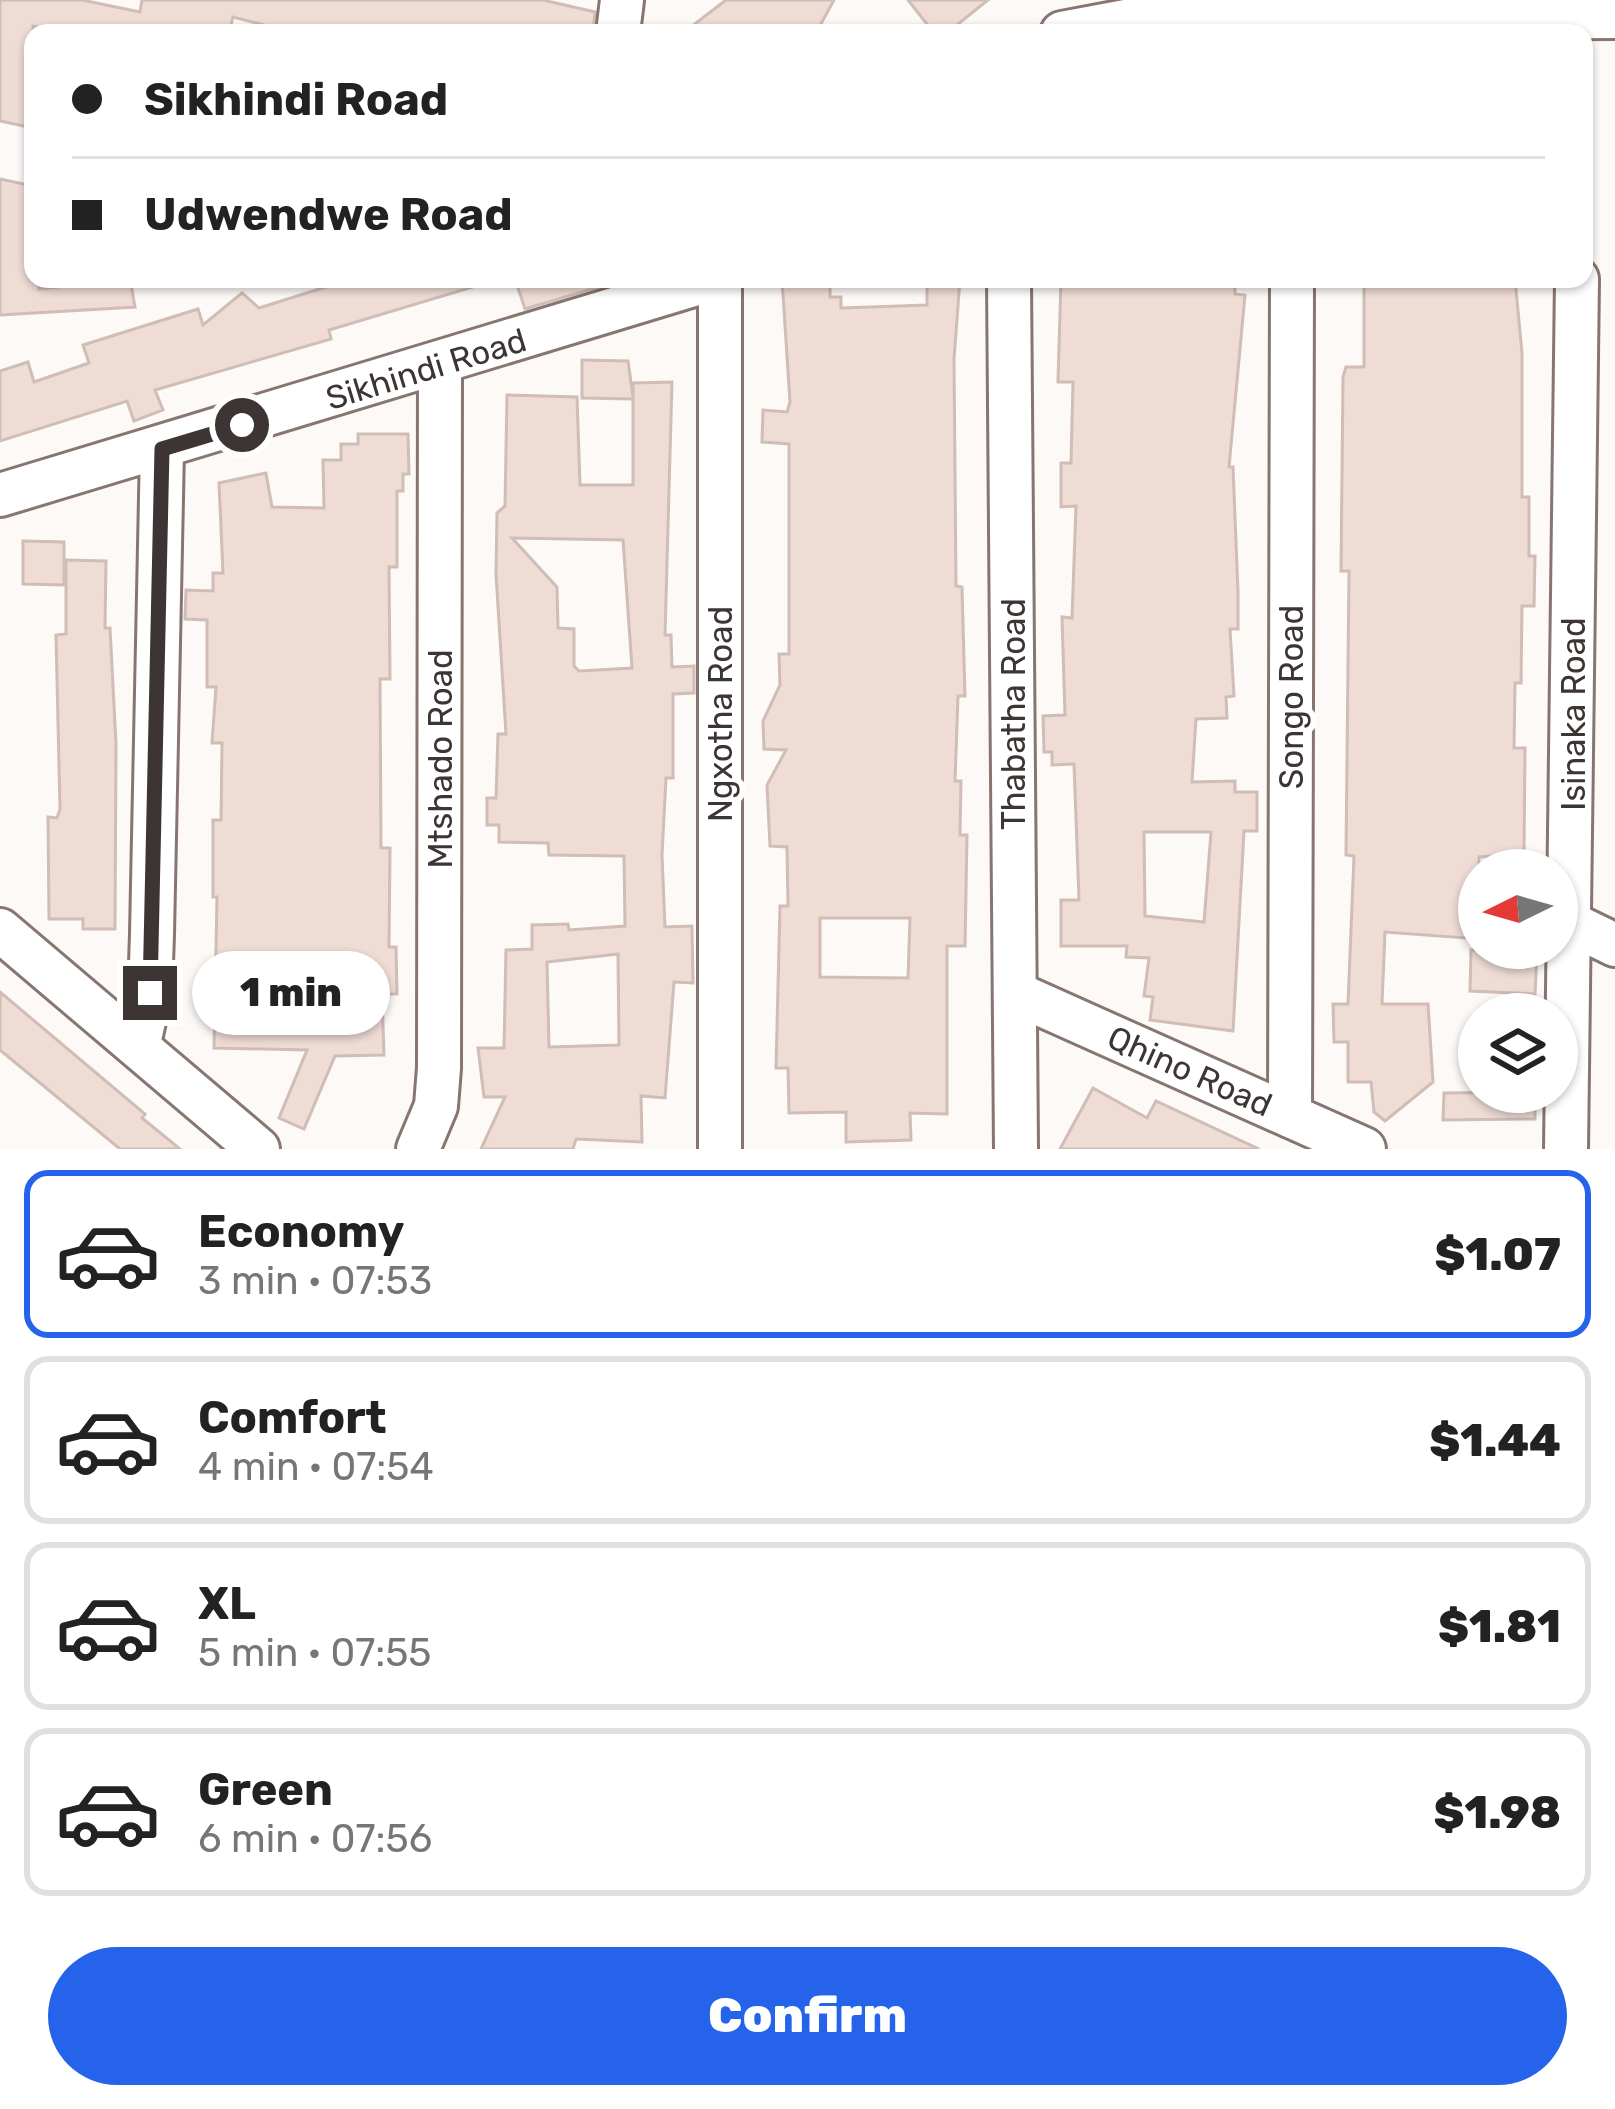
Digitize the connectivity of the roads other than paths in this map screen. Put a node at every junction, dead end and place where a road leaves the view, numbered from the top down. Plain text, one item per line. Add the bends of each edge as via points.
1 (1591, 22) edge
2 (1110, 24) edge
3 (1238, 24) edge
4 (1442, 24) edge
5 (687, 288) edge
6 (716, 288) edge
7 (1009, 288) edge
8 (1292, 288) edge
9 (1577, 288) edge
10 (440, 365) junction
11 (162, 449) junction
12 (0, 495) edge
13 (1573, 849) edge
14 (1578, 927) edge
15 (0, 930) edge
16 (1615, 945) edge
17 (1571, 969) edge
18 (1016, 994) junction
19 (139, 1044) junction
20 (1290, 1116) junction
21 (258, 1149) edge
22 (418, 1149) edge
23 (720, 1149) edge
24 (1016, 1149) edge
25 (1364, 1149) edge
26 (1566, 1149) edge

1 - 4 street
2 - 3 street
5 - 10 street, Sikhindi Road
6 - 23 street, Ngxotha Road
7 - 18 street, Thabatha Road
8 - 20 street, Songo Road
9 - 13 street, Isinaka Road
10 - 11 street, Sikhindi Road
10 - 22 street, Mtshado Road via 439,1068 436,1106
11 - 12 street, Sikhindi Road
11 - 19 street via 150,993
14 - 16 street
15 - 19 street
17 - 26 street, Isinaka Road
18 - 20 street, Qhino Road
18 - 24 street, Thabatha Road
19 - 21 street
20 - 25 street, Qhino Road

